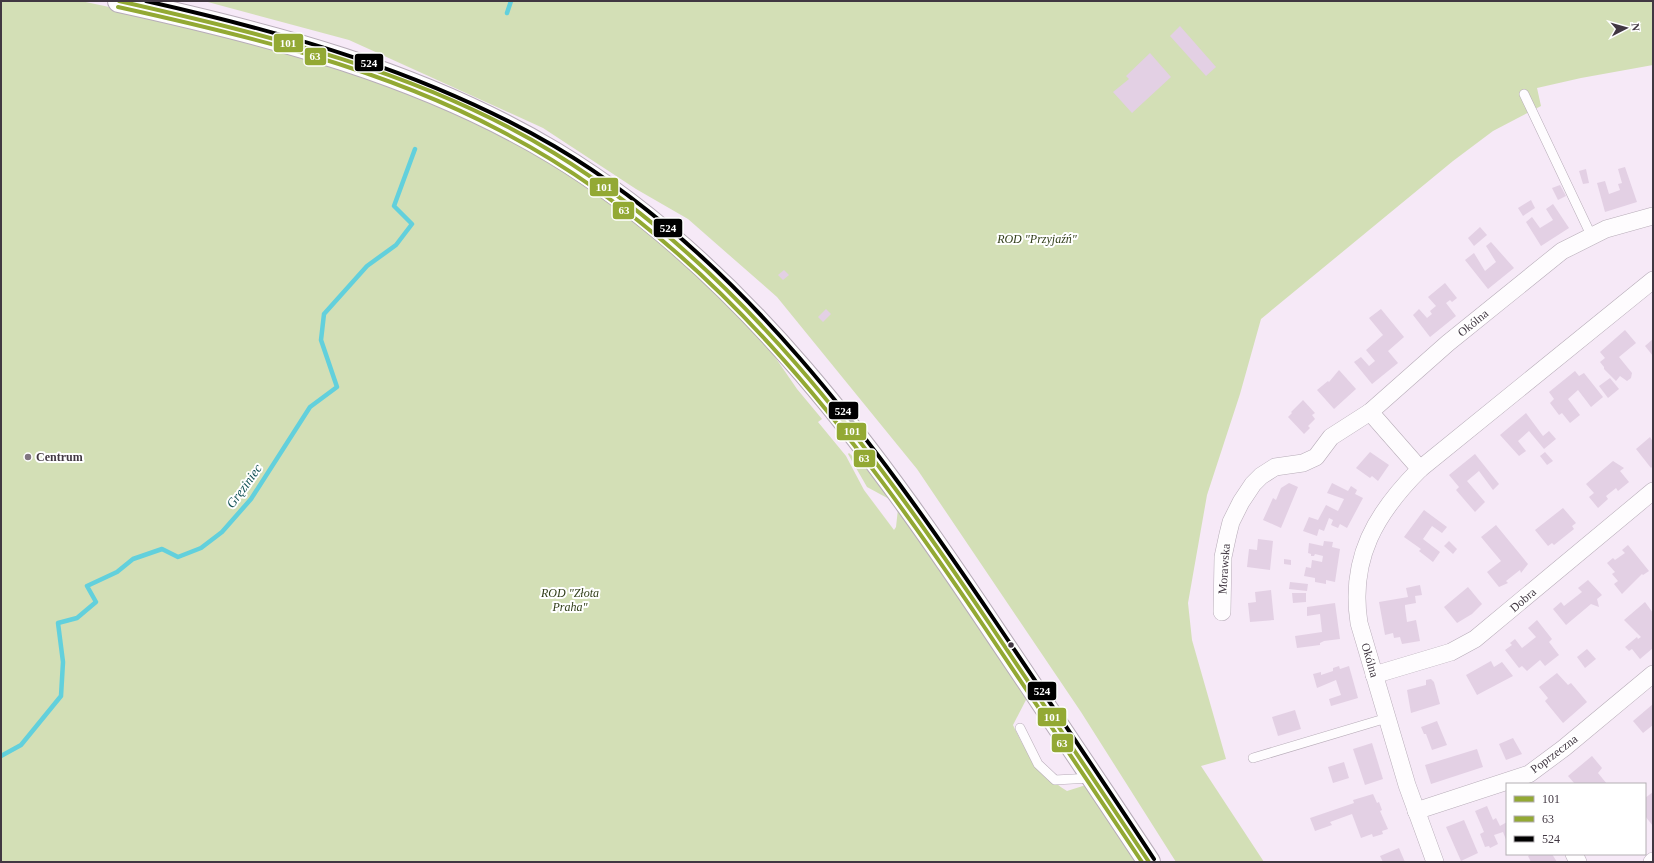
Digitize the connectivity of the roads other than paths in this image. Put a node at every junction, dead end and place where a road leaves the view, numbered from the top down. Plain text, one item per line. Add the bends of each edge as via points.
1 (119, 1) edge
2 (1524, 94) dead end
3 (1653, 216) edge
4 (1591, 235) junction
5 (1653, 280) edge
6 (1370, 412) junction
7 (1420, 469) junction
8 (1653, 491) edge
9 (1222, 612) dead end
10 (1653, 674) edge
11 (1374, 675) junction
12 (1387, 718) junction
13 (1020, 728) dead end
14 (1253, 758) dead end
15 (1093, 778) junction
16 (1532, 779) edge
17 (1518, 783) edge
18 (1506, 786) edge
19 (1416, 811) junction
20 (1149, 862) edge
21 (1435, 862) edge

1 - 15 street via 214,21 272,37 400,80 488,119 552,152 619,195 654,222 717,278 756,318 862,444 925,530
2 - 4 lane
3 - 4 street, Okólna
4 - 6 street, Okólna via 1546,263 1448,343
5 - 7 street, Okólna
6 - 7 street
6 - 9 street, Morawska via 1331,437 1316,457 1303,463 1276,467 1261,476 1250,489 1234,516 1225,546
7 - 11 street, Okólna via 1400,490 1378,520 1359,564 1357,606
8 - 11 street, Dobra via 1475,639 1452,652
10 - 16 street, Poprzeczna via 1564,748
11 - 12 street, Okólna
12 - 14 lane
12 - 19 street, Okólna
13 - 15 lane via 1038,764 1055,780
15 - 20 street
16 - 17 street, Poprzeczna
18 - 19 street, Poprzeczna
19 - 21 street, Okólna

